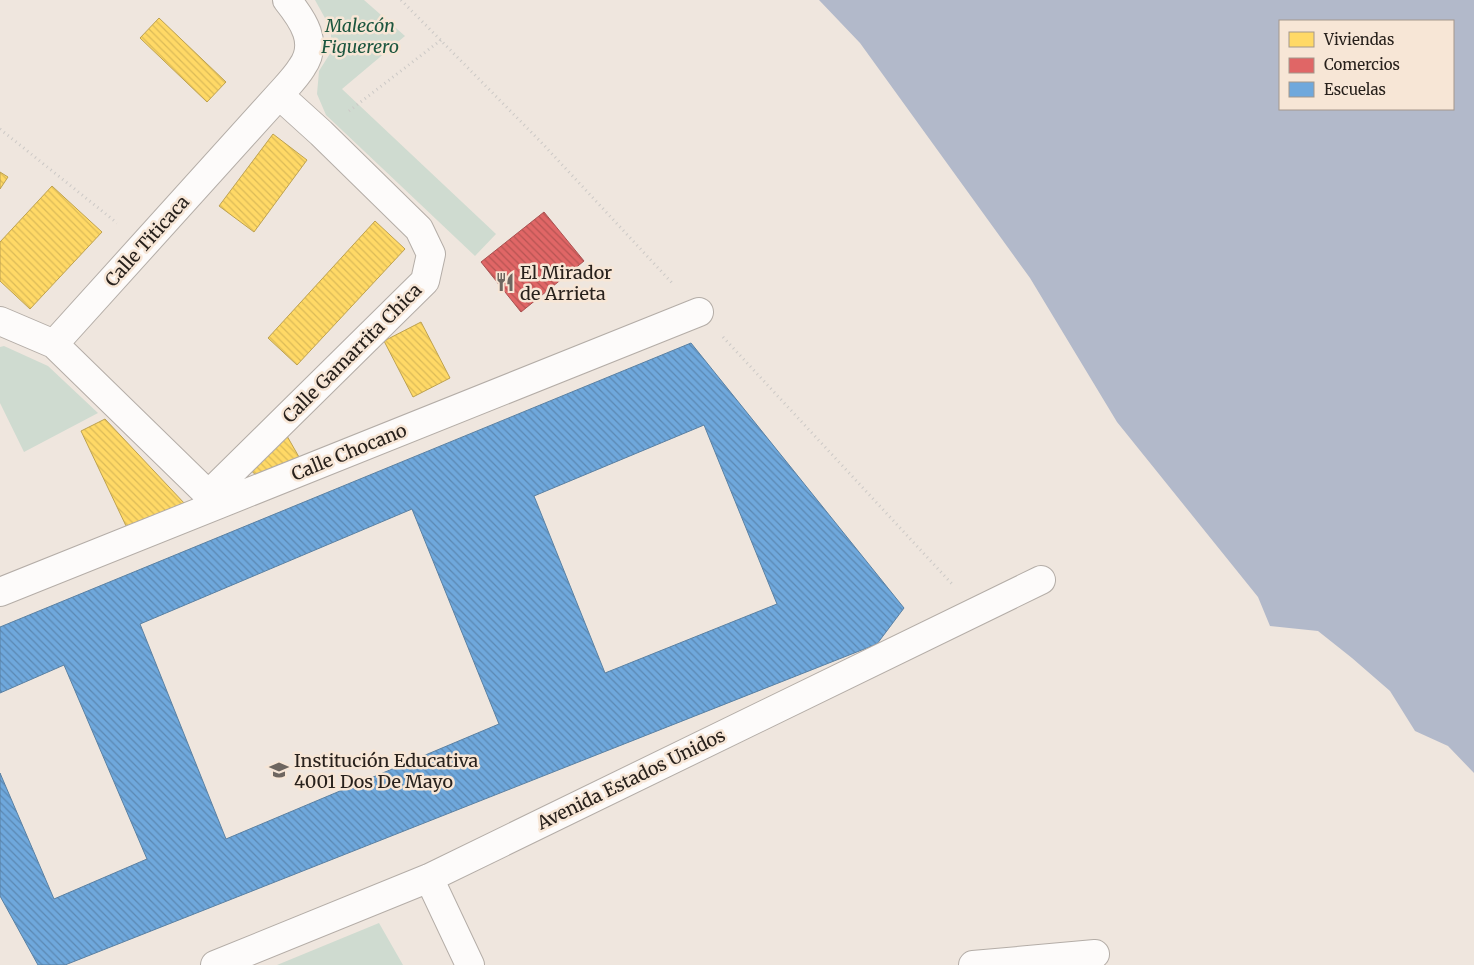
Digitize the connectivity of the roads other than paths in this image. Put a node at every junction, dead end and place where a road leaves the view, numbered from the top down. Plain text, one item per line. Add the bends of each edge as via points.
1 (287, 0) edge
2 (279, 95) junction
3 (699, 312) dead end
4 (0, 321) edge
5 (54, 344) junction
6 (214, 499) junction
7 (1041, 580) dead end
8 (0, 592) edge
9 (430, 878) junction
10 (1096, 954) dead end
11 (215, 965) edge
12 (470, 965) edge
13 (973, 965) edge

1 - 2 street, Calle Titicaca via 304,23 310,44 303,66
2 - 5 street, Calle Titicaca
2 - 6 street, Calle Gamarrita Chica via 419,229 431,254 424,281
3 - 6 street, Calle Chocano
4 - 5 street
5 - 6 street
6 - 8 street, Calle Chocano
7 - 9 street, Avenida Estados Unidos
9 - 11 street, Avenida Estados Unidos
9 - 12 street
10 - 13 street

